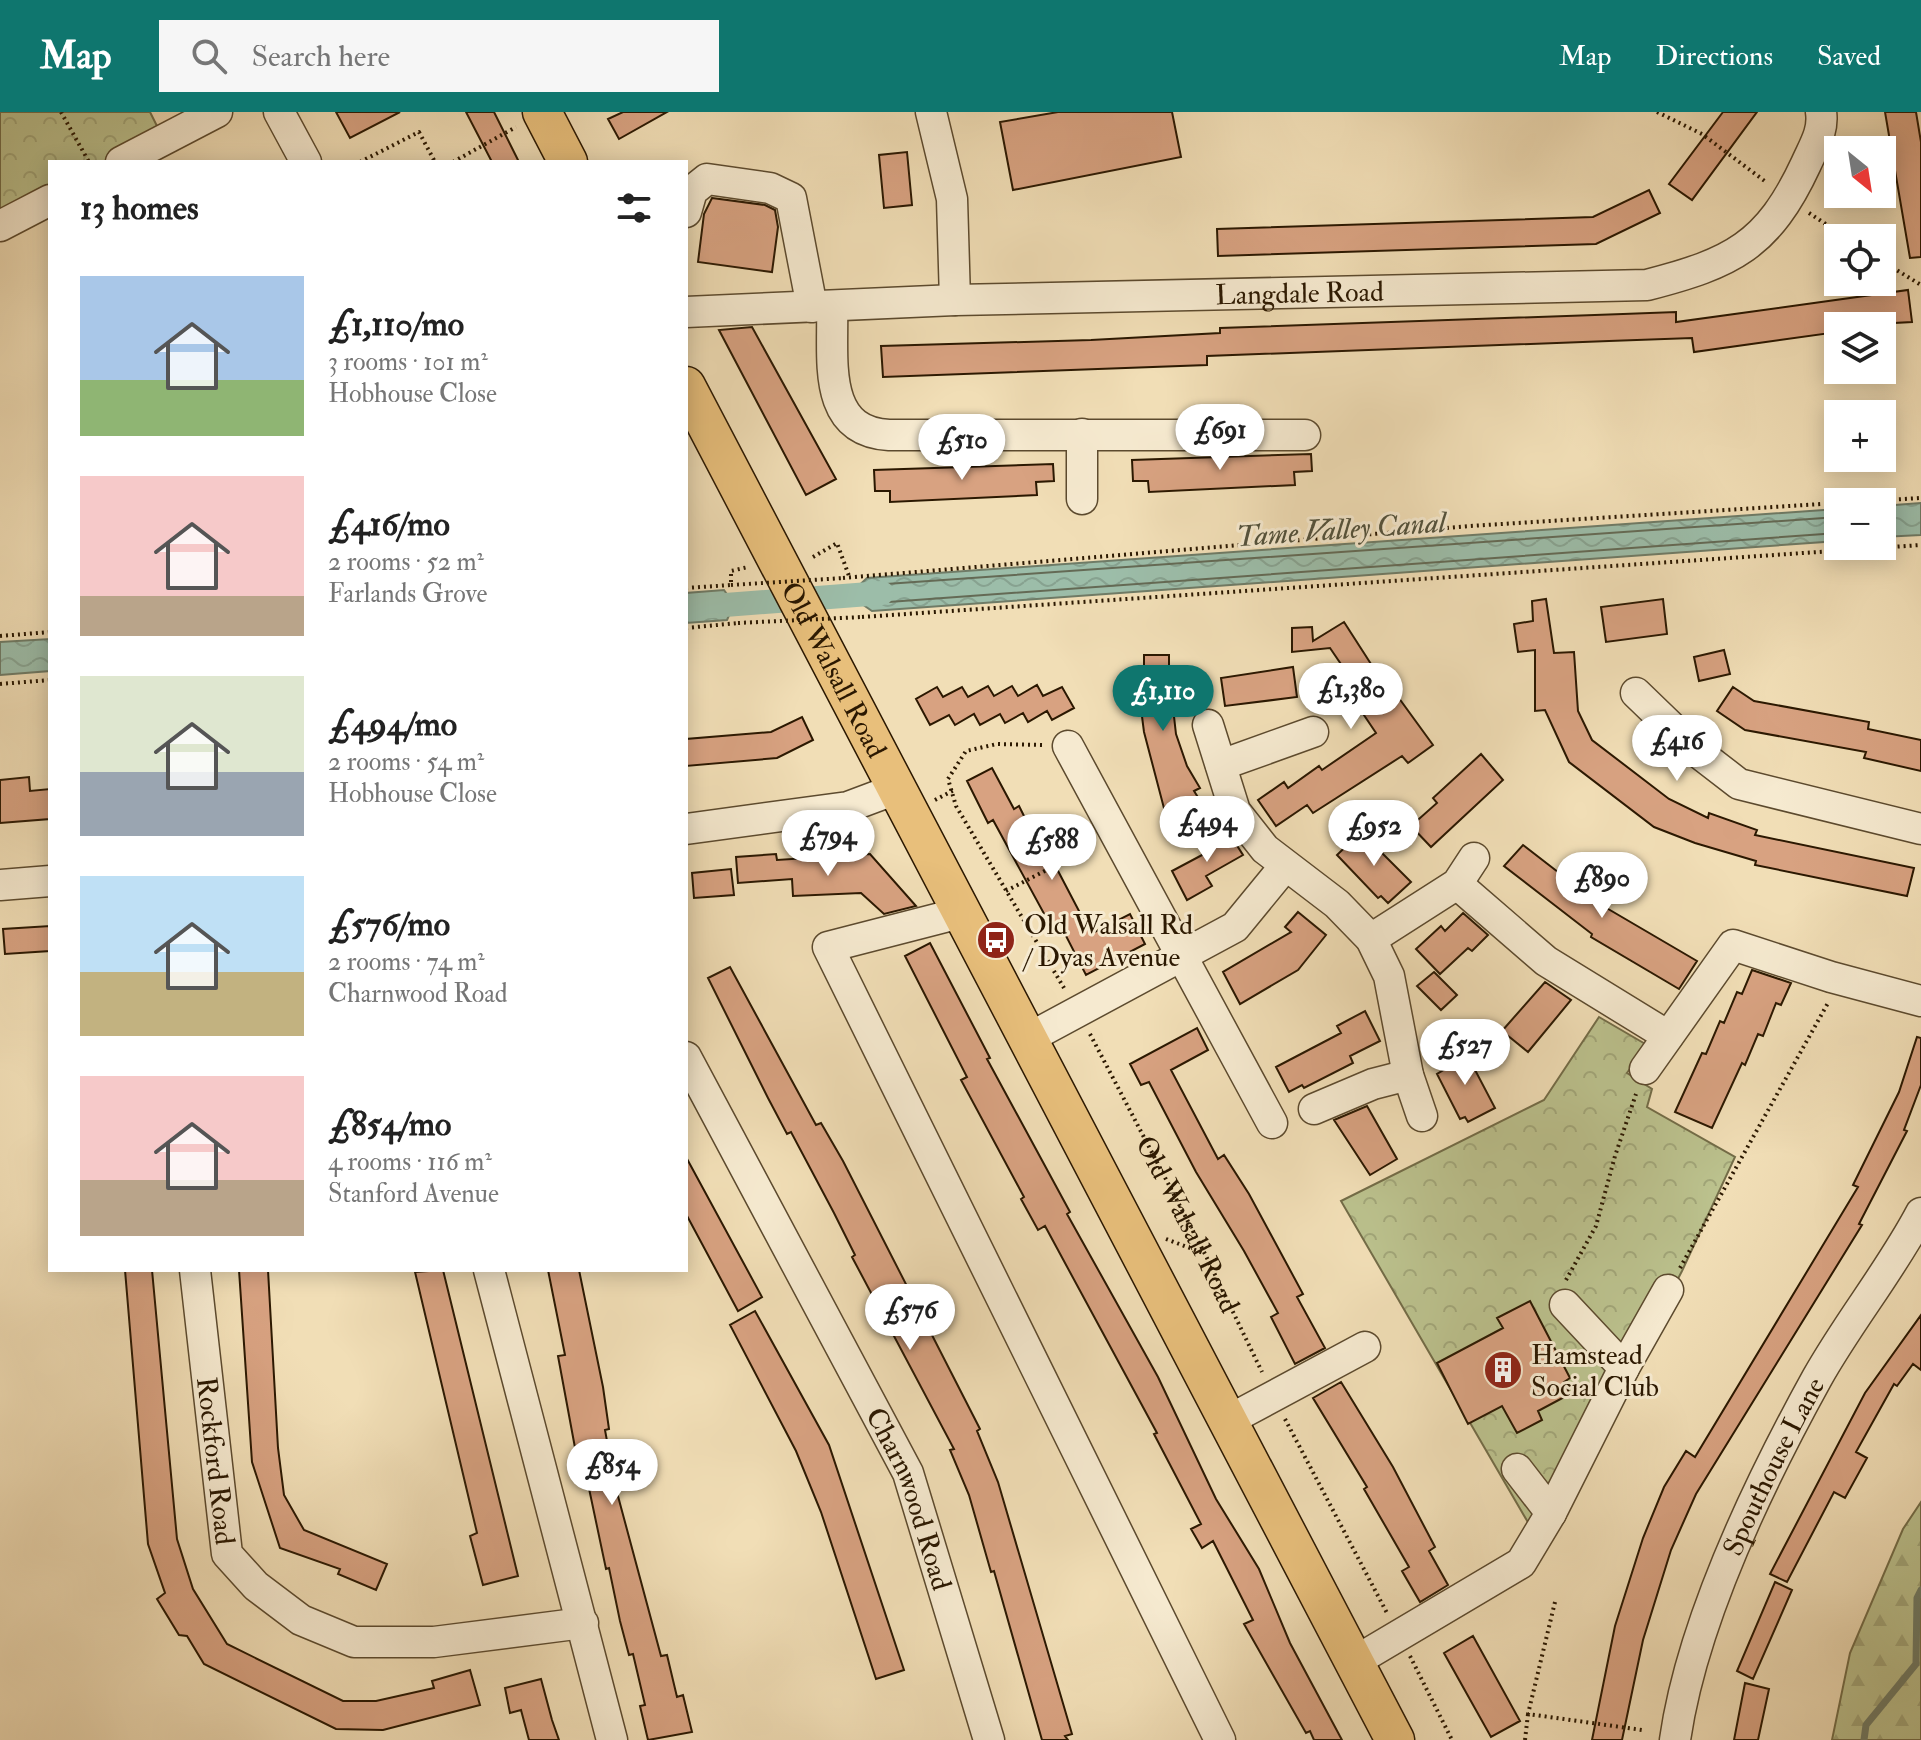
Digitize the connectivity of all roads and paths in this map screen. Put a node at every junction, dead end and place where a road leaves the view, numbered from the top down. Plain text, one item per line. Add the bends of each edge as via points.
1 (61, 112) edge
2 (217, 112) edge
3 (279, 112) edge
4 (542, 112) edge
5 (931, 112) edge
6 (1657, 112) edge
7 (1821, 112) edge
8 (172, 122) edge
9 (88, 160) edge
10 (124, 160) edge
11 (305, 160) edge
12 (364, 160) edge
13 (434, 160) edge
14 (457, 160) edge
15 (567, 160) edge
16 (1789, 200) junction
17 (48, 201) edge
18 (688, 205) edge
19 (1826, 224) edge
20 (0, 226) edge
21 (1896, 270) edge
22 (1921, 285) edge
23 (955, 300) junction
24 (822, 306) junction
25 (688, 312) edge
26 (688, 390) edge
27 (1290, 428) dead end
28 (1082, 434) junction
29 (1921, 498) edge
30 (1082, 499) dead end
31 (1896, 499) edge
32 (1824, 504) edge
33 (1921, 545) edge
34 (813, 557) dead end
35 (846, 577) junction
36 (688, 588) edge
37 (688, 628) edge
38 (48, 632) edge
39 (0, 636) edge
40 (48, 680) edge
41 (0, 684) edge
42 (1636, 693) dead end
43 (1208, 725) dead end
44 (1313, 732) dead end
45 (1068, 746) joint
46 (1221, 765) junction
47 (896, 789) junction
48 (688, 829) edge
49 (1921, 829) edge
50 (1116, 834) junction
51 (1474, 858) dead end
52 (1285, 866) junction
53 (48, 881) edge
54 (1457, 884) junction
55 (0, 885) edge
56 (1006, 891) junction
57 (960, 913) junction
58 (1371, 939) junction
59 (1183, 956) junction
60 (1840, 980) junction
61 (1921, 1001) edge
62 (1078, 1012) junction
63 (1668, 1036) junction
64 (1027, 1039) junction
65 (1645, 1069) joint
66 (690, 1074) edge
67 (1408, 1075) junction
68 (1314, 1109) dead end
69 (1422, 1116) dead end
70 (1272, 1123) dead end
71 (1921, 1213) edge
72 (1163, 1238) dead end
73 (1205, 1254) junction
74 (195, 1272) edge
75 (490, 1272) edge
76 (1668, 1290) joint
77 (1565, 1305) joint
78 (1365, 1347) dead end
79 (1624, 1368) junction
80 (1273, 1396) junction
81 (1229, 1420) junction
82 (1517, 1469) dead end
83 (1551, 1513) junction
84 (1555, 1602) dead end
85 (583, 1623) junction
86 (1400, 1637) junction
87 (1354, 1662) junction
88 (1528, 1714) junction
89 (1642, 1730) dead end
90 (612, 1740) edge
91 (989, 1740) edge
92 (1220, 1740) edge
93 (1395, 1740) edge
94 (1452, 1740) edge
95 (1525, 1740) edge
96 (1675, 1740) edge

1 - 9 path
2 - 8 street
3 - 11 street
4 - 14 path
4 - 15 main road
5 - 23 street via 952,199
6 - 16 path via 1702,134
7 - 16 street, Langdale Road via 1823,126
8 - 10 street
12 - 13 path via 419,132
16 - 19 path
16 - 23 street, Langdale Road via 1741,252 1700,271 1647,285
17 - 20 street
18 - 24 street via 692,191 707,179 770,188 791,198
21 - 22 path
23 - 24 street, Langdale Road
24 - 25 street, Langdale Road
24 - 28 street via 837,401 844,416 864,431
26 - 47 main road, Old Walsall Road
27 - 28 street
28 - 30 street
29 - 31 path
32 - 35 path via 1470,526
33 - 37 path, bridge
34 - 35 path via 837,543
35 - 36 path, bridge
38 - 39 path
40 - 41 path
42 - 49 street via 1739,784
43 - 46 street
44 - 46 street
45 - 50 street
45 - 56 path, Old Walsall Road via 997,744 966,751 948,779 956,806
46 - 52 street via 1235,811
47 - 48 street via 848,807
47 - 57 main road, Old Walsall Road
50 - 56 path
50 - 59 street
51 - 54 street
52 - 58 street via 1337,904
52 - 59 street via 1235,927
53 - 55 street
54 - 58 street
54 - 63 street via 1546,961
56 - 62 path, Old Walsall Road
57 - 64 main road, Old Walsall Road
57 - 92 street via 828,947
58 - 67 street via 1389,976
59 - 62 street
59 - 70 street
60 - 61 street
60 - 63 street via 1733,945
60 - 76 path
62 - 64 street
62 - 73 path, Old Walsall Road
63 - 65 street
64 - 81 main road, Old Walsall Road
65 - 77 path via 1596,1226 1561,1290
66 - 91 street, Charnwood Road via 908,1473
67 - 68 street
67 - 69 street
71 - 96 street, Spouthouse Lane via 1818,1377 1740,1534 1694,1655
72 - 73 path
73 - 80 path, Old Walsall Road
74 - 85 street, Rockford Road via 227,1554 256,1586 301,1620 354,1642 434,1642
75 - 85 street
76 - 79 street
77 - 79 street
78 - 80 street
79 - 83 street
80 - 81 street
80 - 86 path, Old Walsall Road
81 - 87 main road, Old Walsall Road
82 - 83 street
83 - 86 street via 1521,1563
84 - 88 path
85 - 90 street
86 - 87 street
86 - 94 path, Old Walsall Road
87 - 93 main road, Old Walsall Road
88 - 89 path
88 - 95 path

